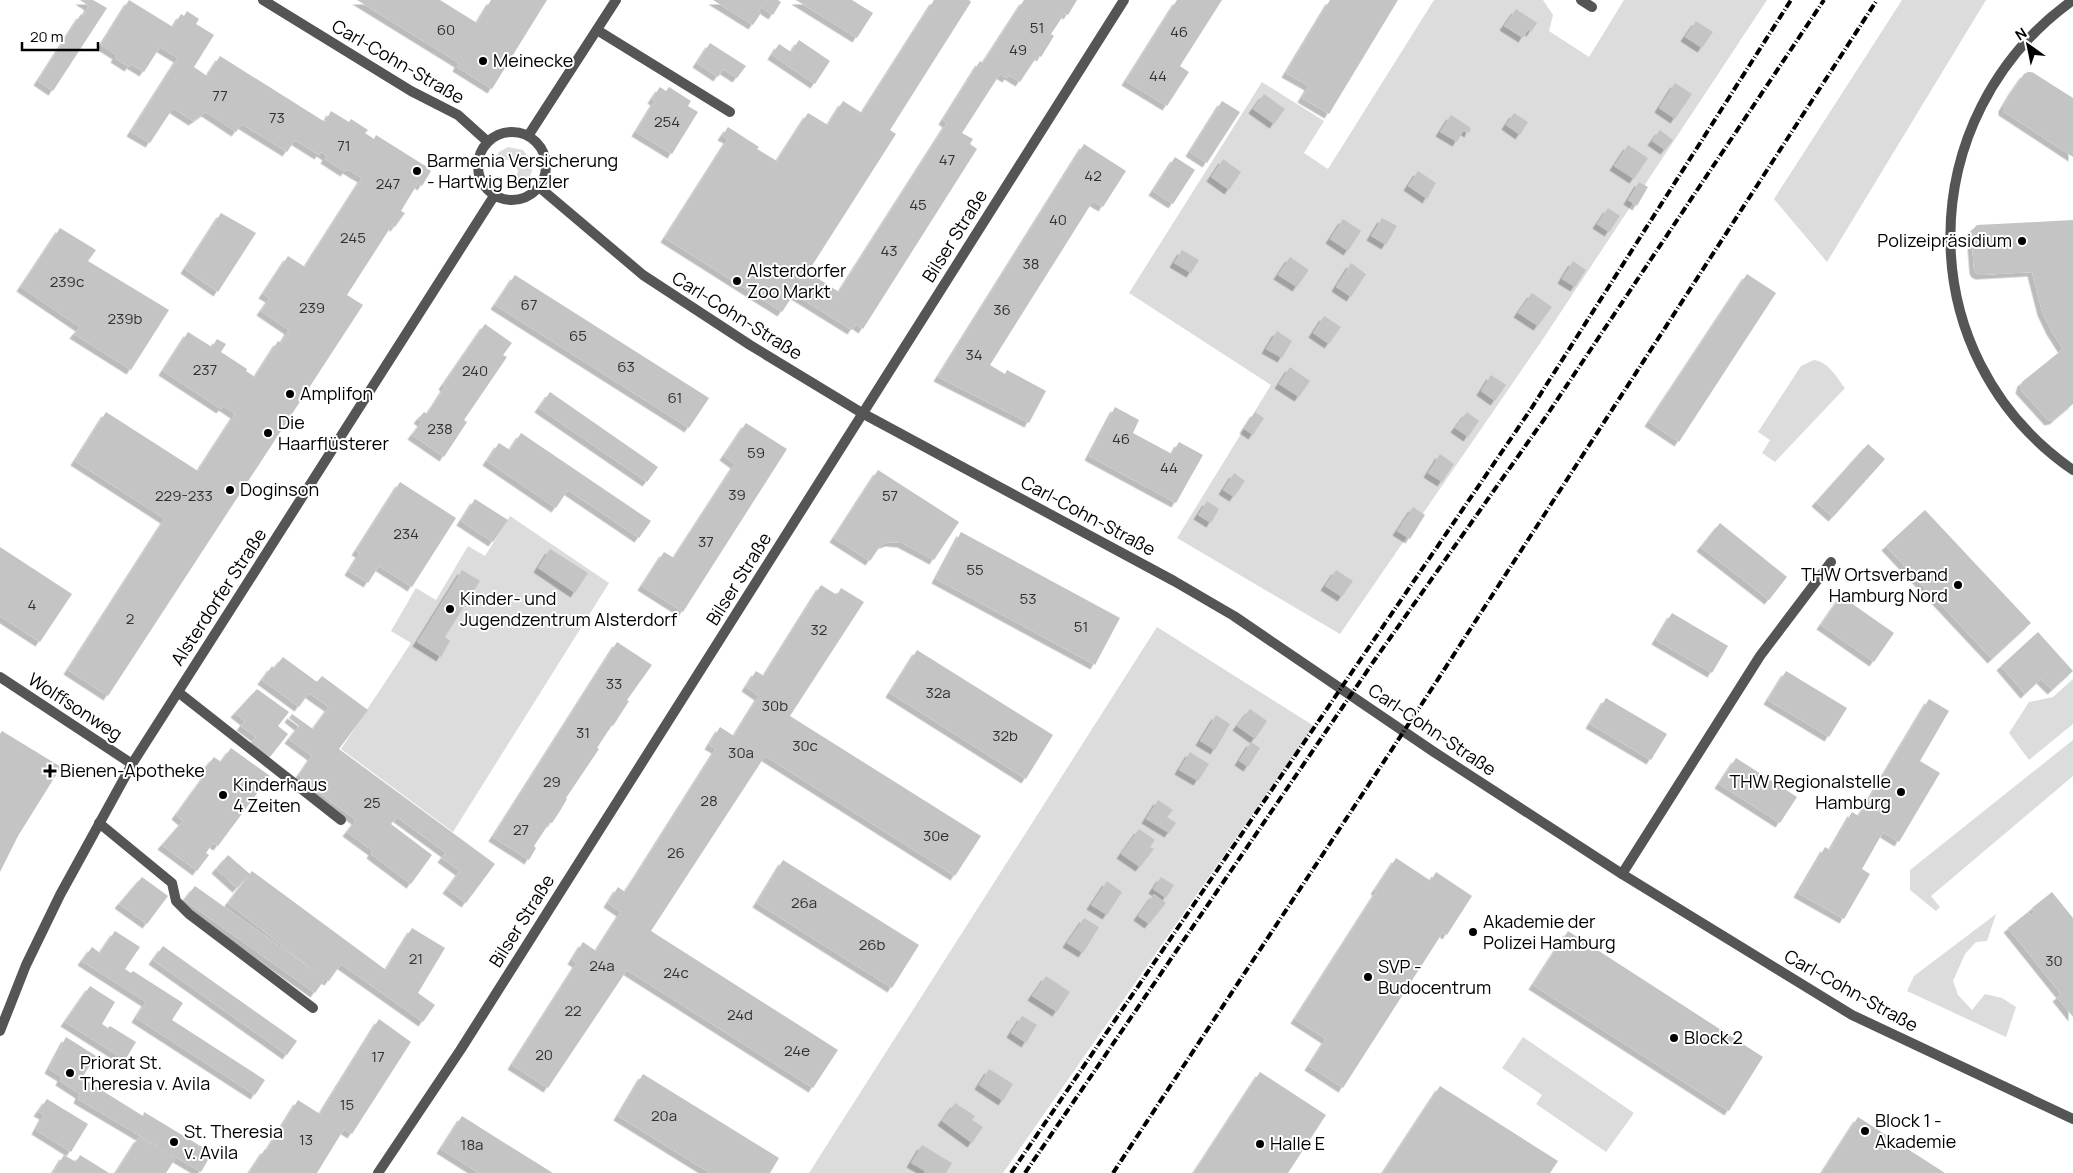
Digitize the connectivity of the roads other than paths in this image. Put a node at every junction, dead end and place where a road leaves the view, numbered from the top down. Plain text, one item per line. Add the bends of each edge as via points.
1 (263, 0) edge
2 (616, 0) edge
3 (1124, 0) edge
4 (1581, 0) edge
5 (2073, 0) edge
6 (1592, 7) dead end
7 (597, 30) junction
8 (730, 112) dead end
9 (528, 136) junction
10 (488, 142) junction
11 (539, 187) junction
12 (494, 196) junction
13 (862, 413) junction
14 (2073, 470) edge
15 (1831, 562) dead end
16 (0, 677) edge
17 (178, 692) junction
18 (132, 764) junction
19 (341, 820) dead end
20 (99, 823) junction
21 (1622, 874) junction
22 (313, 1008) dead end
23 (0, 1031) edge
24 (2073, 1119) edge
25 (378, 1173) edge

1 - 10 street, Carl-Cohn-Straße via 412,91 458,115
2 - 7 street
3 - 13 street, Bilser Straße
4 - 6 street
5 - 14 street via 2023,44 1991,87 1959,164 1950,229 1956,295 1965,327 1986,376 2019,422
7 - 8 street
7 - 9 street
9 - 10 street via 509,132
9 - 11 street via 540,146 545,157 546,169
10 - 12 street via 480,153 477,167 481,182
11 - 12 street via 518,200
11 - 13 street, Carl-Cohn-Straße via 643,275
12 - 17 street, Alsterdorfer Straße
13 - 21 street, Carl-Cohn-Straße via 1234,616 1434,752
13 - 25 street, Bilser Straße via 461,1050
15 - 21 street via 1760,656
16 - 18 street, Wolffsonweg
17 - 18 street, Alsterdorfer Straße
17 - 19 street
18 - 20 street, Alsterdorfer Straße
20 - 22 street via 172,883 176,901 189,914
20 - 23 street, Alsterdorfer Straße via 26,965
21 - 24 street, Carl-Cohn-Straße via 1852,1015

